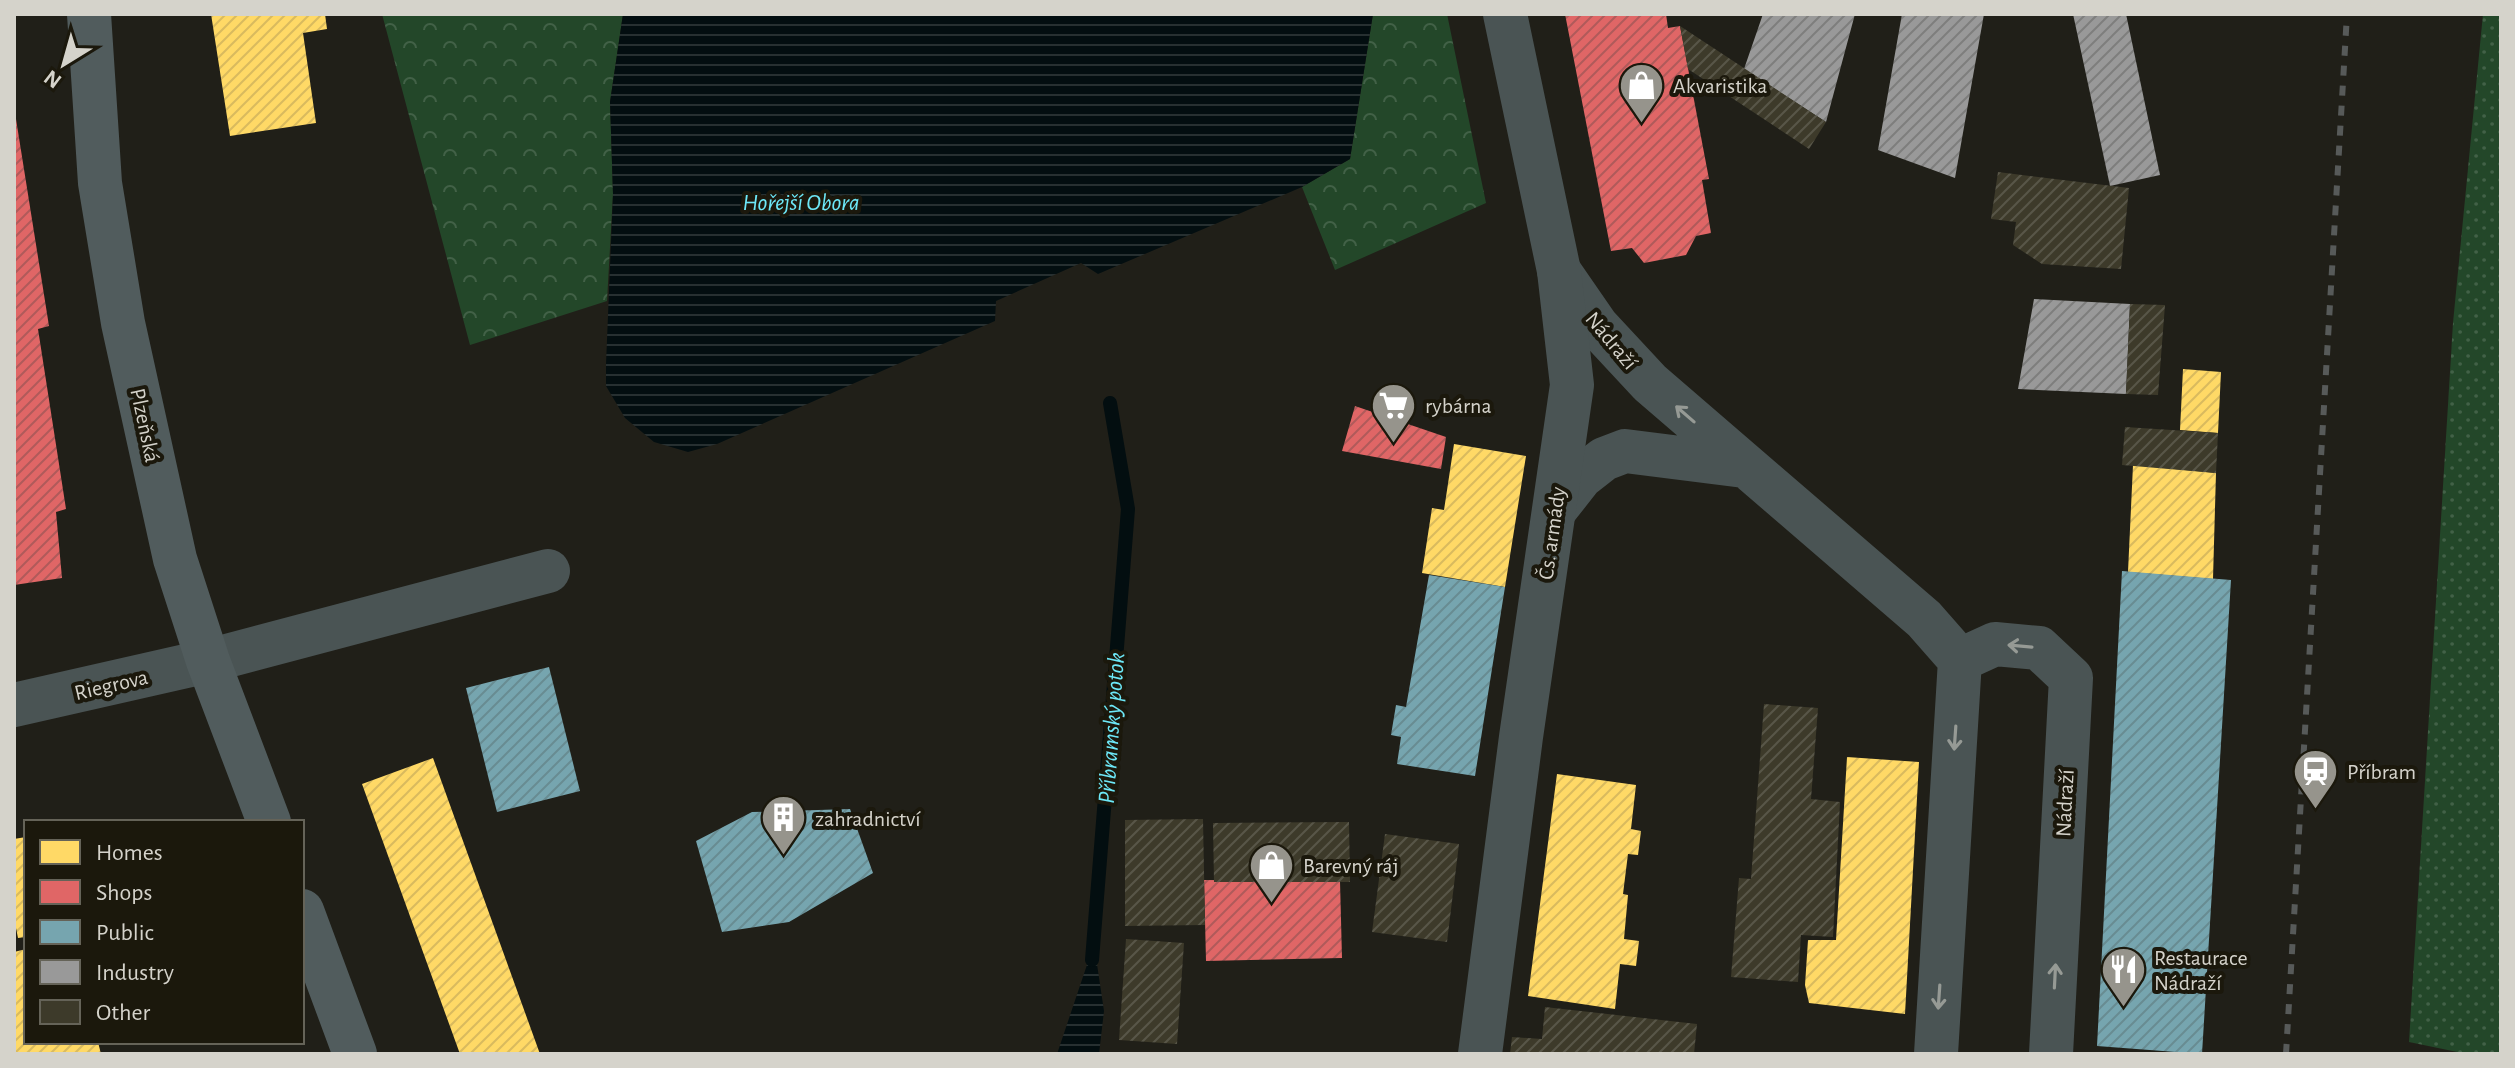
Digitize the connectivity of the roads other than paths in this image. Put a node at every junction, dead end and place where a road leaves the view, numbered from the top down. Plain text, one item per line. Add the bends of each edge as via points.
1 (89, 14) edge
2 (1505, 14) edge
3 (1559, 271) junction
4 (1744, 466) junction
5 (1555, 510) junction
6 (548, 571) dead end
7 (1960, 660) junction
8 (208, 661) junction
9 (14, 705) edge
10 (268, 820) edge
11 (304, 916) edge
12 (355, 1054) edge
13 (1480, 1054) edge
14 (1936, 1054) edge
15 (2051, 1054) edge

1 - 8 main road, Plzeňská via 100,183 123,323 175,559
2 - 3 street, Čs. armády
4 -> 3 street, Nádraží via 1621,355
3 - 5 street, Čs. armády via 1572,385
4 - 5 street via 1625,451 1581,477
4 - 7 street, Nádraží via 1924,619
5 - 13 street, Čs. armády
6 - 8 street, Riegrova
7 -> 14 street
15 -> 7 street, Nádraží via 2071,678 2039,648 1995,644
8 - 9 street, Riegrova
8 - 10 main road, Plzeňská
11 - 12 main road

